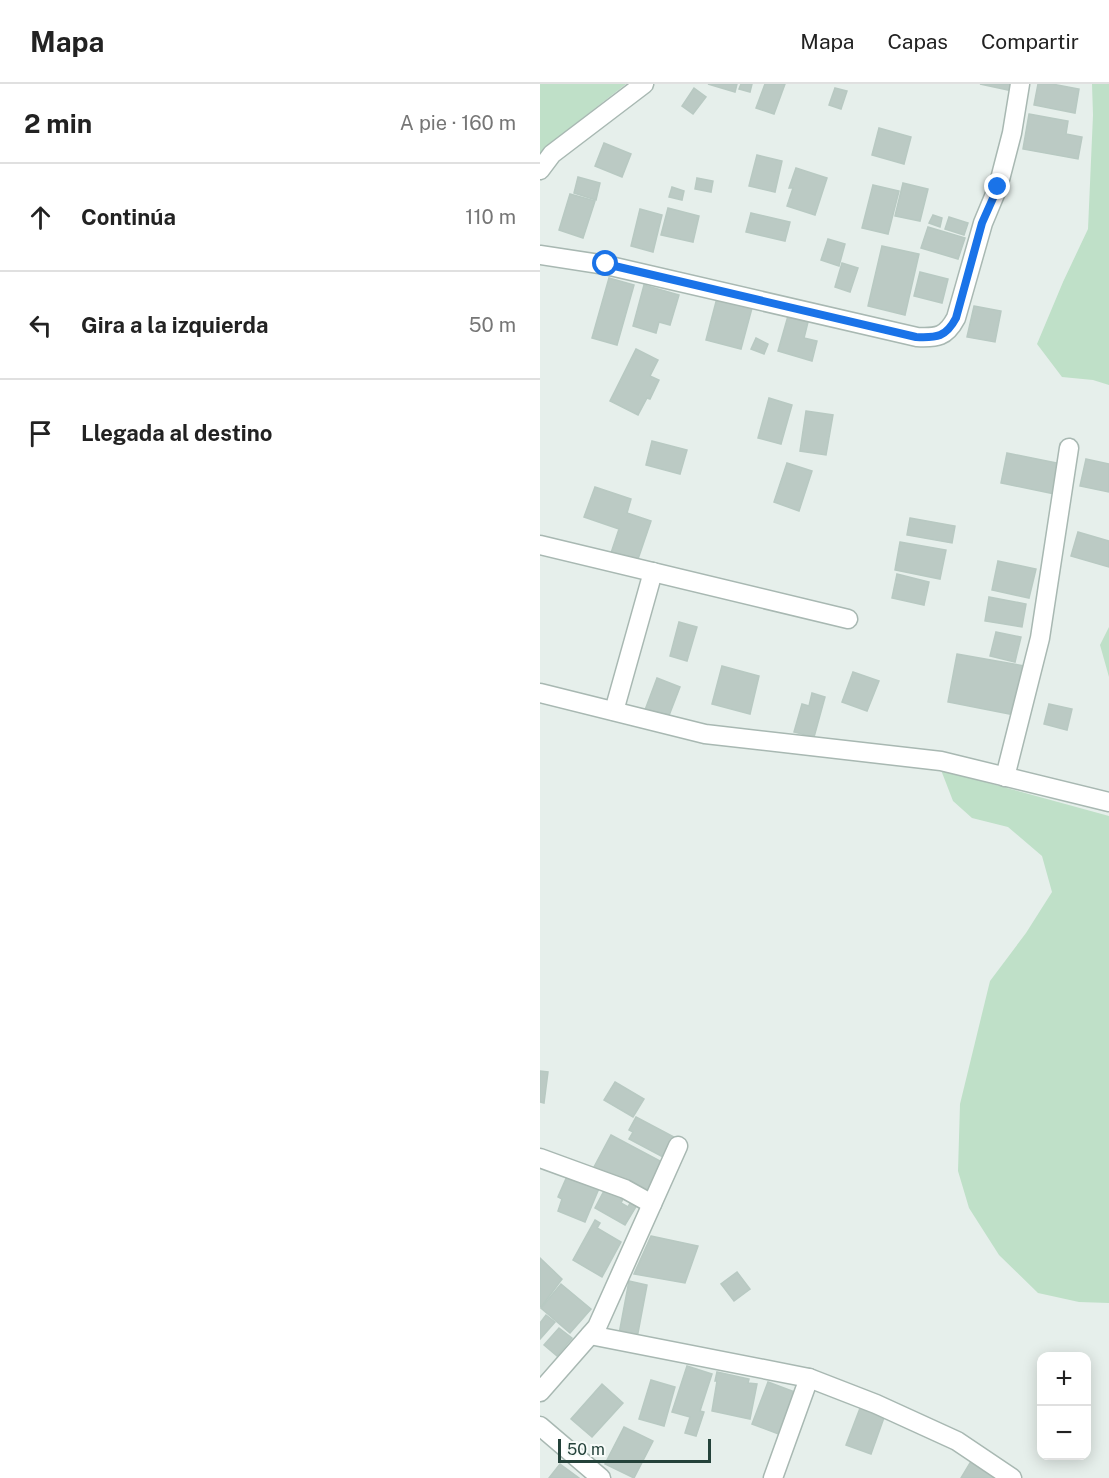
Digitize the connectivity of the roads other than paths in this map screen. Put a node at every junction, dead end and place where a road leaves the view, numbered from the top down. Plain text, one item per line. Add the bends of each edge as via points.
1 (644, 84) edge
2 (1020, 84) edge
3 (540, 170) edge
4 (540, 255) edge
5 (1069, 448) dead end
6 (540, 544) edge
7 (653, 572) junction
8 (848, 619) dead end
9 (540, 693) edge
10 (614, 711) junction
11 (1005, 777) junction
12 (1109, 802) edge
13 (678, 1146) dead end
14 (540, 1158) edge
15 (652, 1204) junction
16 (590, 1335) junction
17 (809, 1378) junction
18 (540, 1392) edge
19 (540, 1426) edge
20 (601, 1478) edge
21 (773, 1478) edge
22 (1012, 1478) edge

1 - 3 street via 552,154
2 - 4 street via 998,187 982,223 956,318 943,335 916,337 606,264
5 - 11 street via 1040,638
6 - 7 street
7 - 8 street
7 - 10 street
9 - 10 street
10 - 11 street via 705,734 941,761
11 - 12 street
13 - 15 street
14 - 15 street via 625,1189
15 - 16 street
16 - 17 street
16 - 18 street
17 - 21 street
17 - 22 street via 957,1442
19 - 20 street

